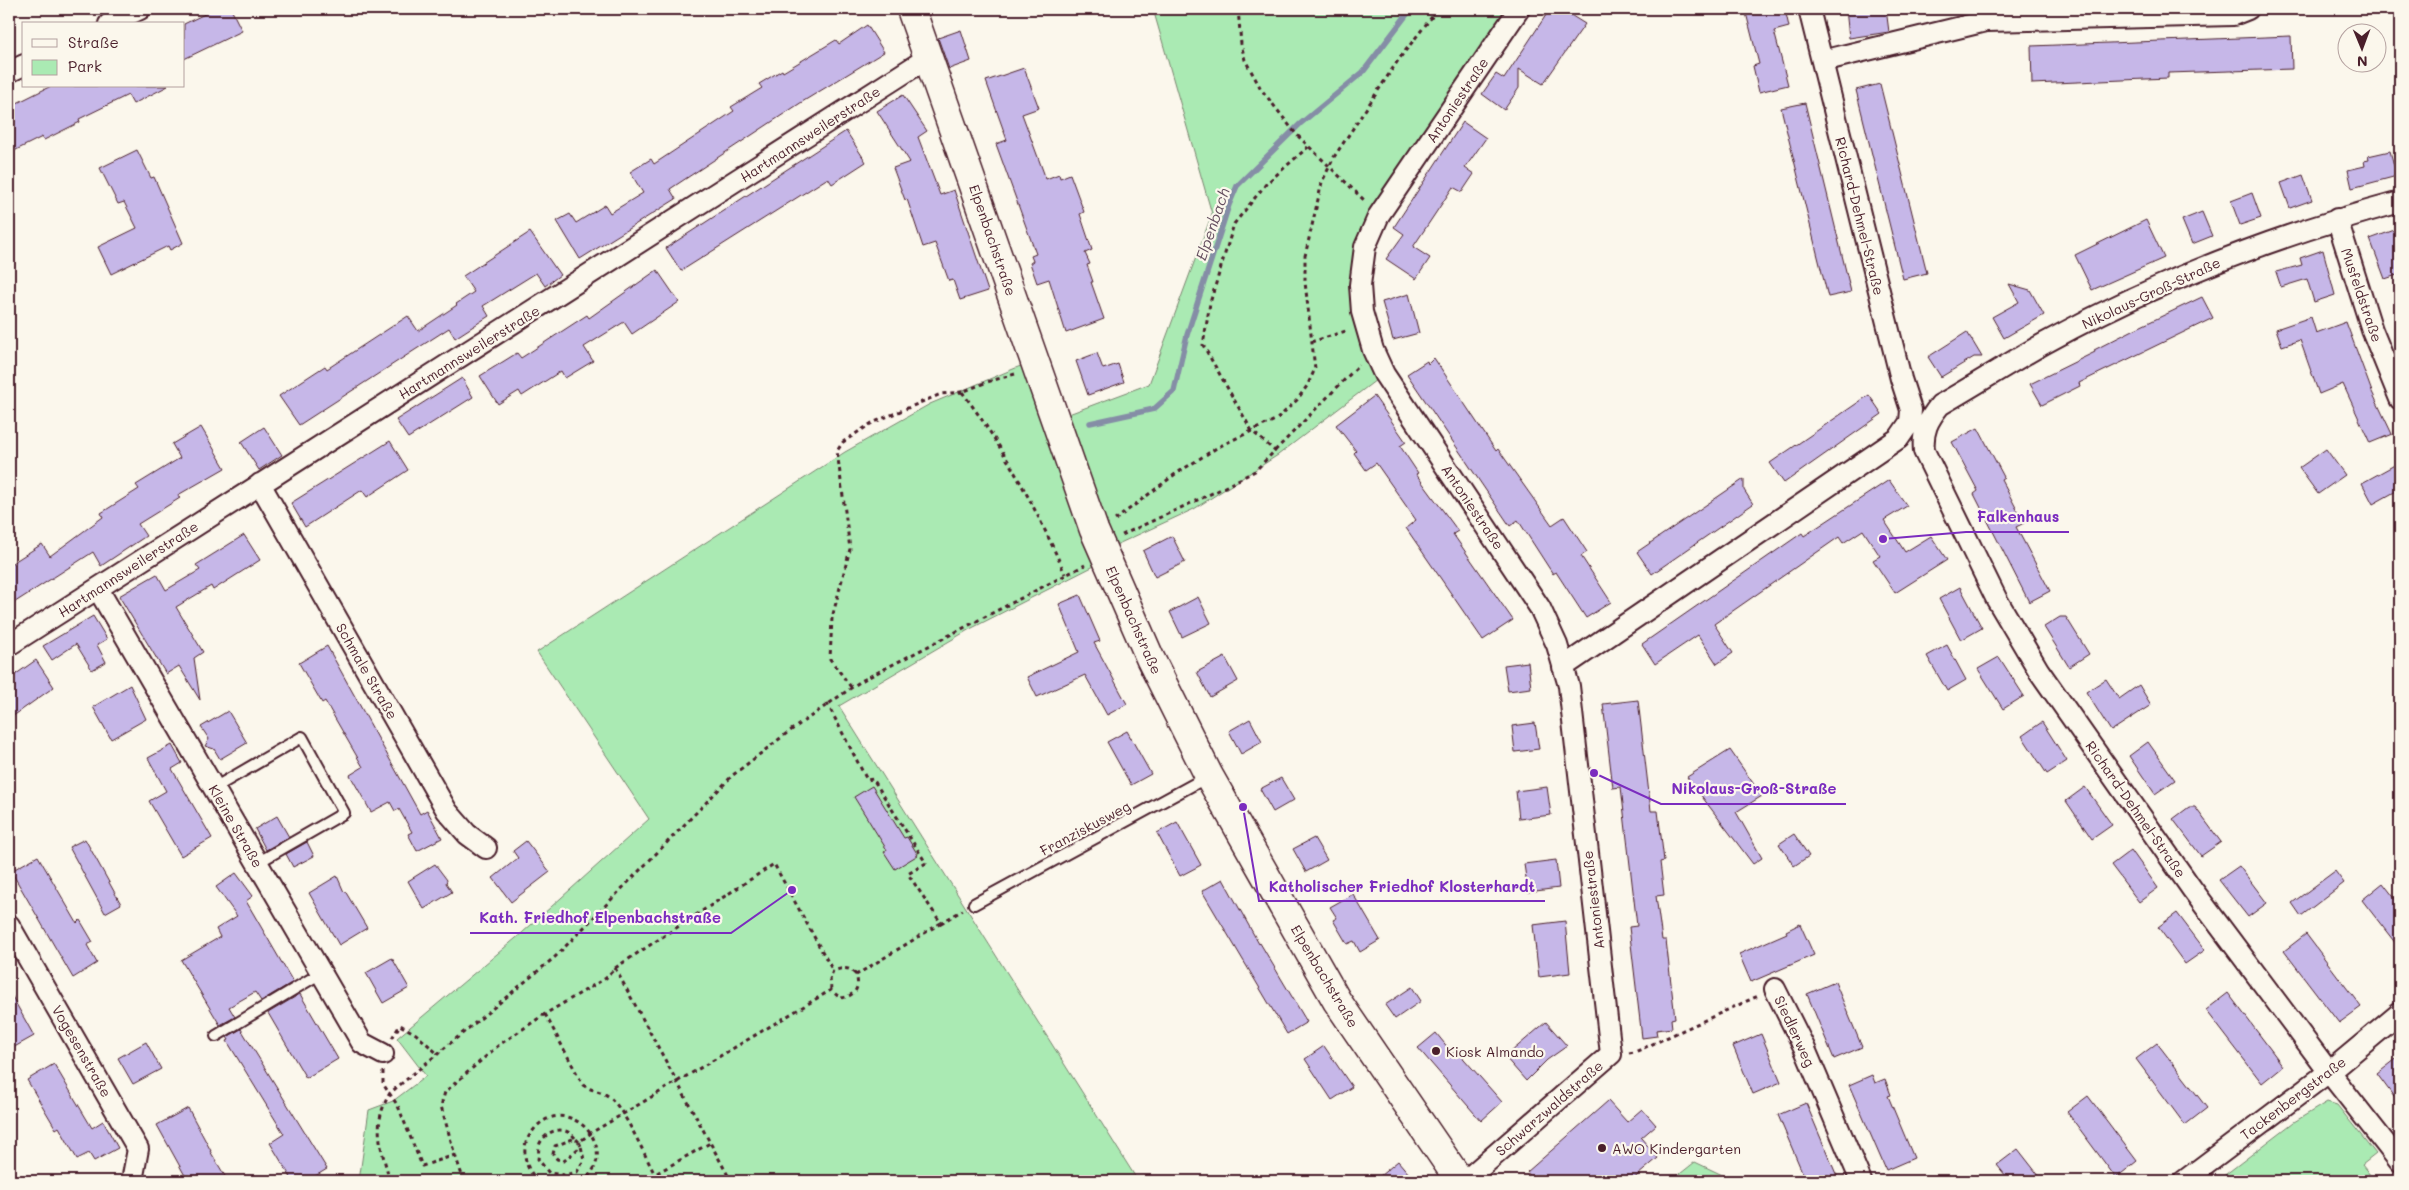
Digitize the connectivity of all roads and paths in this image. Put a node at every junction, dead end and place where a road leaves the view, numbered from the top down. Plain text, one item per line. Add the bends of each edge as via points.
1 (99, 9) edge
2 (140, 9) edge
3 (912, 9) edge
4 (1238, 9) edge
5 (1438, 9) edge
6 (1519, 9) edge
7 (1809, 9) edge
8 (2248, 9) edge
9 (2125, 12) edge
10 (107, 22) edge
11 (112, 22) edge
12 (929, 57) junction
13 (1822, 62) junction
14 (22, 66) edge
15 (9, 72) edge
16 (1308, 147) junction
17 (1329, 167) junction
18 (2400, 202) edge
19 (1379, 214) junction
20 (2337, 219) junction
21 (1365, 324) junction
22 (1311, 342) junction
23 (1373, 350) junction
24 (1037, 367) junction
25 (962, 392) junction
26 (2400, 399) edge
27 (1918, 425) junction
28 (1252, 431) junction
29 (1276, 452) junction
30 (260, 484) junction
31 (1100, 543) junction
32 (1065, 574) junction
33 (98, 589) junction
34 (9, 645) edge
35 (1563, 667) junction
36 (851, 686) junction
37 (827, 703) junction
38 (1210, 776) junction
39 (214, 788) junction
40 (486, 848) dead end
41 (257, 863) junction
42 (974, 904) joint
43 (942, 922) junction
44 (9, 926) edge
45 (614, 968) junction
46 (833, 971) junction
47 (321, 973) junction
48 (856, 976) junction
49 (1775, 989) joint
50 (831, 990) junction
51 (2400, 1013) edge
52 (545, 1014) junction
53 (216, 1036) dead end
54 (383, 1054) joint
55 (1611, 1054) junction
56 (439, 1055) junction
57 (2329, 1072) junction
58 (676, 1082) junction
59 (383, 1084) dead end
60 (390, 1093) junction
61 (622, 1114) junction
62 (591, 1133) junction
63 (575, 1138) junction
64 (579, 1142) junction
65 (710, 1144) junction
66 (581, 1146) junction
67 (455, 1156) junction
68 (2400, 1162) edge
69 (654, 1175) junction
70 (132, 1181) edge
71 (390, 1181) edge
72 (464, 1181) edge
73 (539, 1181) edge
74 (583, 1181) edge
75 (643, 1181) edge
76 (658, 1181) edge
77 (731, 1181) edge
78 (1460, 1181) edge
79 (1465, 1181) edge
80 (1861, 1181) edge
81 (2184, 1181) edge

1 - 10 street
2 - 11 street
3 - 12 street, Elpenbachstraße
4 - 16 path via 1245,60 1261,89
5 - 17 path via 1399,59
6 - 19 street, Antoniestraße
7 - 13 street, Richard-Dehmel-Straße
8 - 9 street via 2233,15
9 - 13 street via 1986,21
12 - 24 street, Elpenbachstraße
12 - 30 street, Hartmannsweilerstraße
13 - 27 street, Richard-Dehmel-Straße via 1901,380
14 - 15 street
16 - 17 path
16 - 28 path via 1266,184 1234,224 1210,303 1203,344
17 - 19 path
17 - 22 path via 1322,182 1306,256 1305,282
18 - 20 street, Nikolaus-Groß-Straße
19 - 21 street, Antoniestraße via 1362,262 1360,298
20 - 26 street, Musfeldstraße via 2372,330
20 - 27 street, Nikolaus-Groß-Straße via 2244,250 2100,314 1940,406
21 - 22 path
21 - 23 street, Antoniestraße
22 - 28 path via 1315,369 1307,386 1277,419
23 - 29 path
23 - 35 street, Antoniestraße via 1384,374 1524,582 1549,626
24 - 25 path
24 - 31 street, Elpenbachstraße
25 - 32 path via 1025,489
25 - 36 path via 941,394 872,424 843,442 837,451 850,549 832,618 830,659
27 - 35 street, Nikolaus-Groß-Straße
27 - 57 street, Richard-Dehmel-Straße via 1924,451 1990,586 2039,671 2192,889
28 - 29 path
28 - 31 path via 1218,447 1174,475 1115,520
29 - 31 path via 1255,471 1218,491
30 - 33 street, Hartmannsweilerstraße
30 - 40 street, Schmale Straße via 447,811 467,834
31 - 32 path
31 - 38 street, Elpenbachstraße via 1150,658
32 - 36 path
33 - 34 street, Hartmannsweilerstraße
33 - 39 street, Kleine Straße
35 - 55 street, Antoniestraße via 1569,686
36 - 37 path
37 - 43 path via 867,780 873,779 926,863 908,874
37 - 56 path via 733,775 555,957
38 - 42 lane, Franziskusweg
38 - 78 street, Elpenbachstraße via 1337,1001
39 - 41 street, Kleine Straße
39 - 41 lane via 302,737 344,813
41 - 47 street, Kleine Straße
42 - 43 path
43 - 48 path
44 - 70 street, Vogesenstraße via 138,1150
45 - 46 path via 774,864
45 - 52 path via 606,978
45 - 58 path
46 - 48 path via 844,968 852,970
46 - 50 path
47 - 53 lane
47 - 54 street, Kleine Straße via 362,1043
48 - 50 path via 859,983 849,997 840,998
49 - 55 path, Siedlerweg via 1635,1052
49 - 80 street, Siedlerweg via 1804,1047
50 - 58 path
51 - 57 street, Tackenbergstraße
52 - 61 path via 583,1085 609,1096
52 - 67 path via 499,1045 445,1092 441,1106
54 - 56 path via 400,1025 416,1034
55 - 79 street, Schwarzwaldstraße
56 - 60 path
57 - 68 street, Richard-Dehmel-Straße
57 - 81 street, Tackenbergstraße
58 - 61 path
58 - 65 path
59 - 60 path
60 - 67 path via 422,1166
60 - 71 path via 378,1118
61 - 62 path
61 - 69 path
62 - 64 path
62 - 73 path via 583,1124 567,1118 550,1119 539,1124 531,1132 524,1155 527,1166
62 - 74 path via 597,1156 594,1168
63 - 64 path
63 - 66 path via 555,1146 553,1154 564,1161
63 - 66 path via 571,1132 562,1129 548,1133 540,1144 538,1159 549,1173 564,1175 577,1172 584,1160
64 - 66 path
65 - 69 path
65 - 77 path
67 - 72 path
69 - 75 path
69 - 76 path

